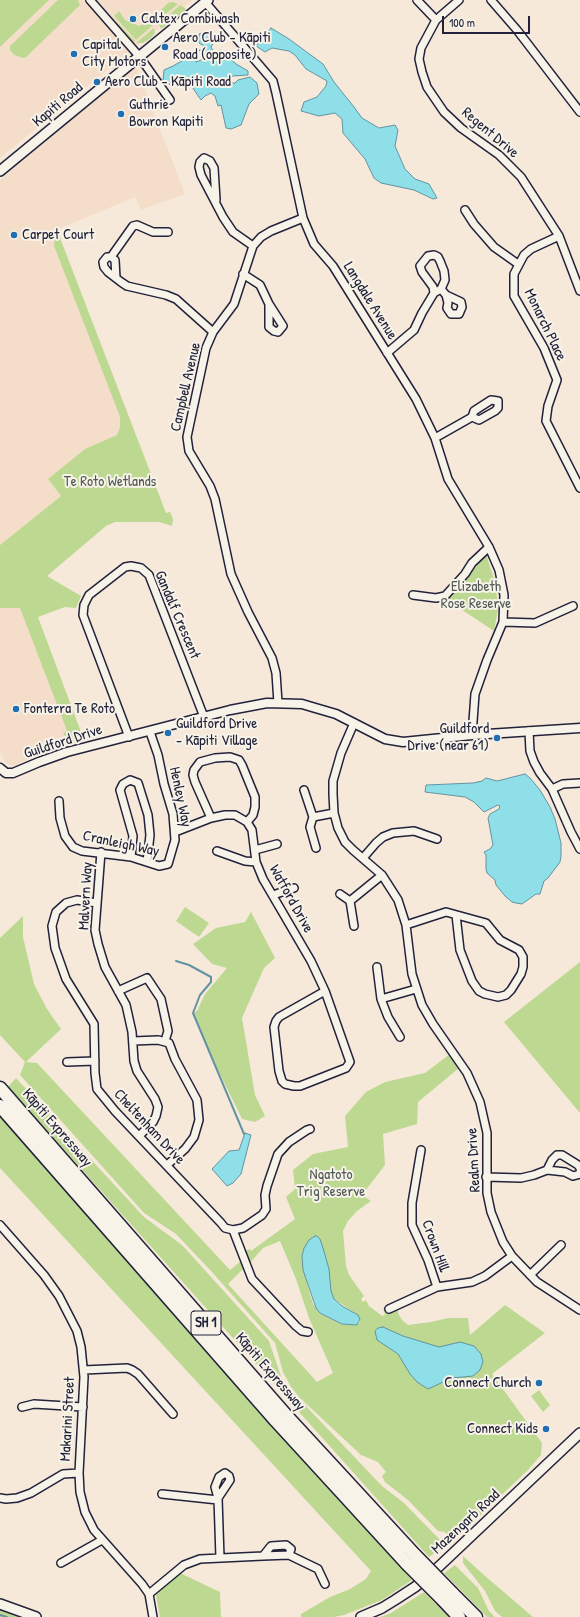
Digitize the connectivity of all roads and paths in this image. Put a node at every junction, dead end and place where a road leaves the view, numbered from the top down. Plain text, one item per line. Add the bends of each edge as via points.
1 (90, 0) edge
2 (417, 0) edge
3 (459, 0) edge
4 (491, 0) edge
5 (207, 1) edge
6 (436, 20) junction
7 (139, 56) junction
8 (170, 100) dead end
9 (580, 112) edge
10 (0, 171) edge
11 (216, 200) junction
12 (465, 210) dead end
13 (303, 218) junction
14 (168, 232) dead end
15 (559, 236) junction
16 (253, 246) junction
17 (111, 257) junction
18 (518, 264) junction
19 (243, 274) junction
20 (577, 277) edge
21 (116, 278) junction
22 (580, 291) edge
23 (440, 293) junction
24 (269, 304) dead end
25 (213, 332) junction
26 (387, 353) junction
27 (472, 417) dead end
28 (435, 438) junction
29 (580, 488) edge
30 (489, 547) junction
31 (413, 595) dead end
32 (573, 606) dead end
33 (503, 622) junction
34 (278, 703) junction
35 (204, 717) junction
36 (354, 723) junction
37 (580, 728) edge
38 (529, 731) junction
39 (150, 732) junction
40 (472, 735) junction
41 (129, 737) junction
42 (0, 768) edge
43 (580, 783) edge
44 (552, 789) junction
45 (304, 790) dead end
46 (59, 801) dead end
47 (334, 813) junction
48 (313, 817) junction
49 (211, 818) junction
50 (247, 822) junction
51 (175, 832) junction
52 (437, 839) dead end
53 (276, 844) dead end
54 (316, 848) dead end
55 (580, 849) edge
56 (254, 850) junction
57 (217, 851) dead end
58 (101, 852) junction
59 (131, 857) junction
60 (363, 858) junction
61 (147, 862) junction
62 (256, 862) junction
63 (164, 866) joint
64 (382, 875) junction
65 (294, 888) dead end
66 (340, 894) dead end
67 (273, 895) junction
68 (350, 901) junction
69 (97, 903) junction
70 (456, 915) junction
71 (406, 925) junction
72 (354, 926) dead end
73 (377, 966) dead end
74 (416, 988) junction
75 (118, 991) junction
76 (325, 991) junction
77 (381, 999) junction
78 (400, 1037) dead end
79 (133, 1041) junction
80 (165, 1041) junction
81 (95, 1061) junction
82 (67, 1062) dead end
83 (0, 1088) edge
84 (0, 1106) edge
85 (310, 1129) dead end
86 (139, 1136) junction
87 (421, 1150) dead end
88 (167, 1165) junction
89 (580, 1168) edge
90 (547, 1170) junction
91 (580, 1172) edge
92 (486, 1177) junction
93 (0, 1225) edge
94 (233, 1230) junction
95 (561, 1245) dead end
96 (512, 1256) junction
97 (530, 1275) junction
98 (437, 1287) junction
99 (389, 1310) dead end
100 (580, 1310) edge
101 (308, 1332) dead end
102 (84, 1370) junction
103 (22, 1407) dead end
104 (83, 1407) junction
105 (173, 1414) dead end
106 (580, 1433) edge
107 (79, 1473) junction
108 (162, 1494) dead end
109 (0, 1498) edge
110 (102, 1540) junction
111 (220, 1558) junction
112 (411, 1560) junction
113 (61, 1562) dead end
114 (325, 1584) dead end
115 (149, 1594) junction
116 (447, 1596) junction
117 (0, 1604) edge
118 (36, 1617) edge
119 (153, 1617) edge
120 (361, 1617) edge
121 (459, 1617) edge
122 (476, 1617) edge

1 - 7 street
2 - 6 street
3 - 6 street, Regent Drive
4 - 9 street
5 - 7 main road, Kapiti Road
5 - 13 street, Langdale Avenue via 273,81
6 - 15 street, Regent Drive via 419,59 427,87 444,112 461,128 499,155 521,177
7 - 8 street
7 - 10 main road, Kapiti Road
11 - 11 street via 214,168 210,161 204,158 199,167 201,175
11 - 16 street via 233,232
12 - 18 street via 494,247
13 - 16 street, Campbell Avenue via 271,231
13 - 26 street, Langdale Avenue via 314,244 333,266
14 - 17 street via 153,232 137,225 133,226
15 - 18 street, Monarch Place via 531,249
15 - 20 street, Regent Drive
16 - 19 street, Campbell Avenue
17 - 21 street via 115,260
17 - 21 street via 105,259 103,265
18 - 29 street, Monarch Place via 514,274 514,296 544,348 557,380 546,420
19 - 24 street via 260,285
19 - 25 street, Campbell Avenue via 234,304
20 - 22 street, Regent Drive
21 - 25 street via 127,286 176,299
23 - 23 street via 433,287 420,266 428,256 438,257 444,271 445,280
23 - 26 street via 422,313 414,330
25 - 34 street, Campbell Avenue via 206,348 188,428 189,451 215,499 231,574 272,658
26 - 28 street, Langdale Avenue via 420,406
27 - 28 street
28 - 30 street, Langdale Avenue via 448,479
30 - 31 street via 472,562 445,596 436,598
30 - 33 street, Langdale Avenue via 499,570 504,595
32 - 33 street via 535,623
33 - 40 street, Langdale Avenue via 475,694
34 - 35 street, Guildford Drive via 256,704
34 - 36 street, Guildford Drive via 302,704 336,714
35 - 39 street, Guildford Drive
35 - 41 street, Gandalf Crescent via 149,575 141,568 125,567 89,595 83,615
36 - 40 street, Guildford Drive via 385,739 404,742
36 - 47 street, Realm Drive via 340,753 335,774
37 - 38 street, Guildford Drive
38 - 40 street, Guildford Drive
38 - 44 street via 530,751 534,762
39 - 41 street, Guildford Drive
39 - 51 street, Henley Way via 171,805
41 - 42 street, Guildford Drive via 67,752 13,773 6,773
43 - 44 street via 563,784
44 - 55 street
45 - 48 street
46 - 58 street, Cranleigh Way via 64,836 73,847 82,851
47 - 48 street
47 - 60 street, Realm Drive via 345,842
48 - 54 street via 310,827
49 - 50 street via 235,815
49 - 50 street via 193,778 194,770 196,765 205,760 230,757 239,760 255,797 253,814
49 - 51 street
50 - 56 street, Watford Drive via 252,830
51 - 63 street, Henley Way via 172,856
52 - 60 street via 414,831 393,833 383,837
53 - 56 street
56 - 62 street, Watford Drive
57 - 62 street via 245,861
58 - 59 street, Cranleigh Way
58 - 69 street, Malvern Way
59 - 61 street, Cranleigh Way
59 - 61 street via 133,836 120,790 123,784 130,780 138,783 148,815 150,835
60 - 64 street, Realm Drive
61 - 63 street, Cranleigh Way
62 - 67 street, Watford Drive
64 - 68 street
64 - 71 street, Realm Drive via 398,900
65 - 67 street
66 - 68 street
67 - 76 street, Watford Drive
68 - 72 street
69 - 75 street, Malvern Way via 95,930 98,944 105,966
69 - 81 street, Cheltenham Drive via 77,900 66,903 56,912 52,926 55,948 66,979 94,1024
70 - 70 street via 486,923 500,940 519,950 523,957 523,970 506,995 498,997 485,994 472,981 460,950
70 - 71 street via 443,912
71 - 74 street, Realm Drive
73 - 77 street
74 - 77 street
74 - 92 street, Realm Drive via 426,1014 467,1073 480,1102 487,1133
75 - 79 street, Malvern Way via 126,1005
75 - 80 street via 147,978 161,999 168,1031
76 - 76 street, Watford Drive via 350,1062 346,1068 300,1086 285,1084 279,1071 274,1027 276,1021
77 - 78 street
79 - 80 street
79 - 86 street, Malvern Way via 137,1071 158,1107 153,1122
80 - 88 street via 169,1043 194,1094 199,1120 194,1136 185,1149
81 - 82 street
81 - 86 street, Cheltenham Drive via 97,1089 105,1101
83 - 112 highway, Kāpiti Expressway / SH 1
84 - 112 highway, Kāpiti Expressway / SH 1 via 276,1420
85 - 94 street via 289,1142 278,1154 267,1186 266,1209 262,1215 243,1228
86 - 88 street, Cheltenham Drive
87 - 98 street, Crown Hill via 412,1203 412,1225
88 - 94 street, Cheltenham Drive via 225,1228
89 - 90 street via 562,1154 552,1160
90 - 91 street via 565,1172 573,1176
90 - 92 street via 521,1178
92 - 96 street, Realm Drive via 491,1212
93 - 102 street, Makarini Street via 44,1275 62,1302 77,1331
94 - 101 street via 252,1279 296,1326
95 - 97 street
96 - 97 street, Realm Drive
96 - 98 street via 486,1276 472,1282
97 - 100 street, Realm Drive
98 - 99 street
102 - 104 street, Makarini Street
102 - 105 street via 132,1370
103 - 104 street via 34,1404
104 - 107 street, Makarini Street
106 - 120 main road, Mazengarb Road via 430,1575 395,1600
107 - 109 street via 63,1474 31,1493 17,1498
107 - 110 street, Makarini Street via 85,1512
108 - 111 street via 218,1499
110 - 113 street
110 - 115 street, Makarini Street
111 - 114 street via 263,1556 271,1546 286,1545 291,1549 289,1555 318,1569
111 - 115 street via 200,1559 184,1565
112 - 116 highway, Kāpiti Expressway / SH 1, bridge
115 - 119 street, Makarini Street
116 - 121 highway, Kāpiti Expressway / SH 1
116 - 122 highway, Kāpiti Expressway / SH 1
117 - 118 main road

